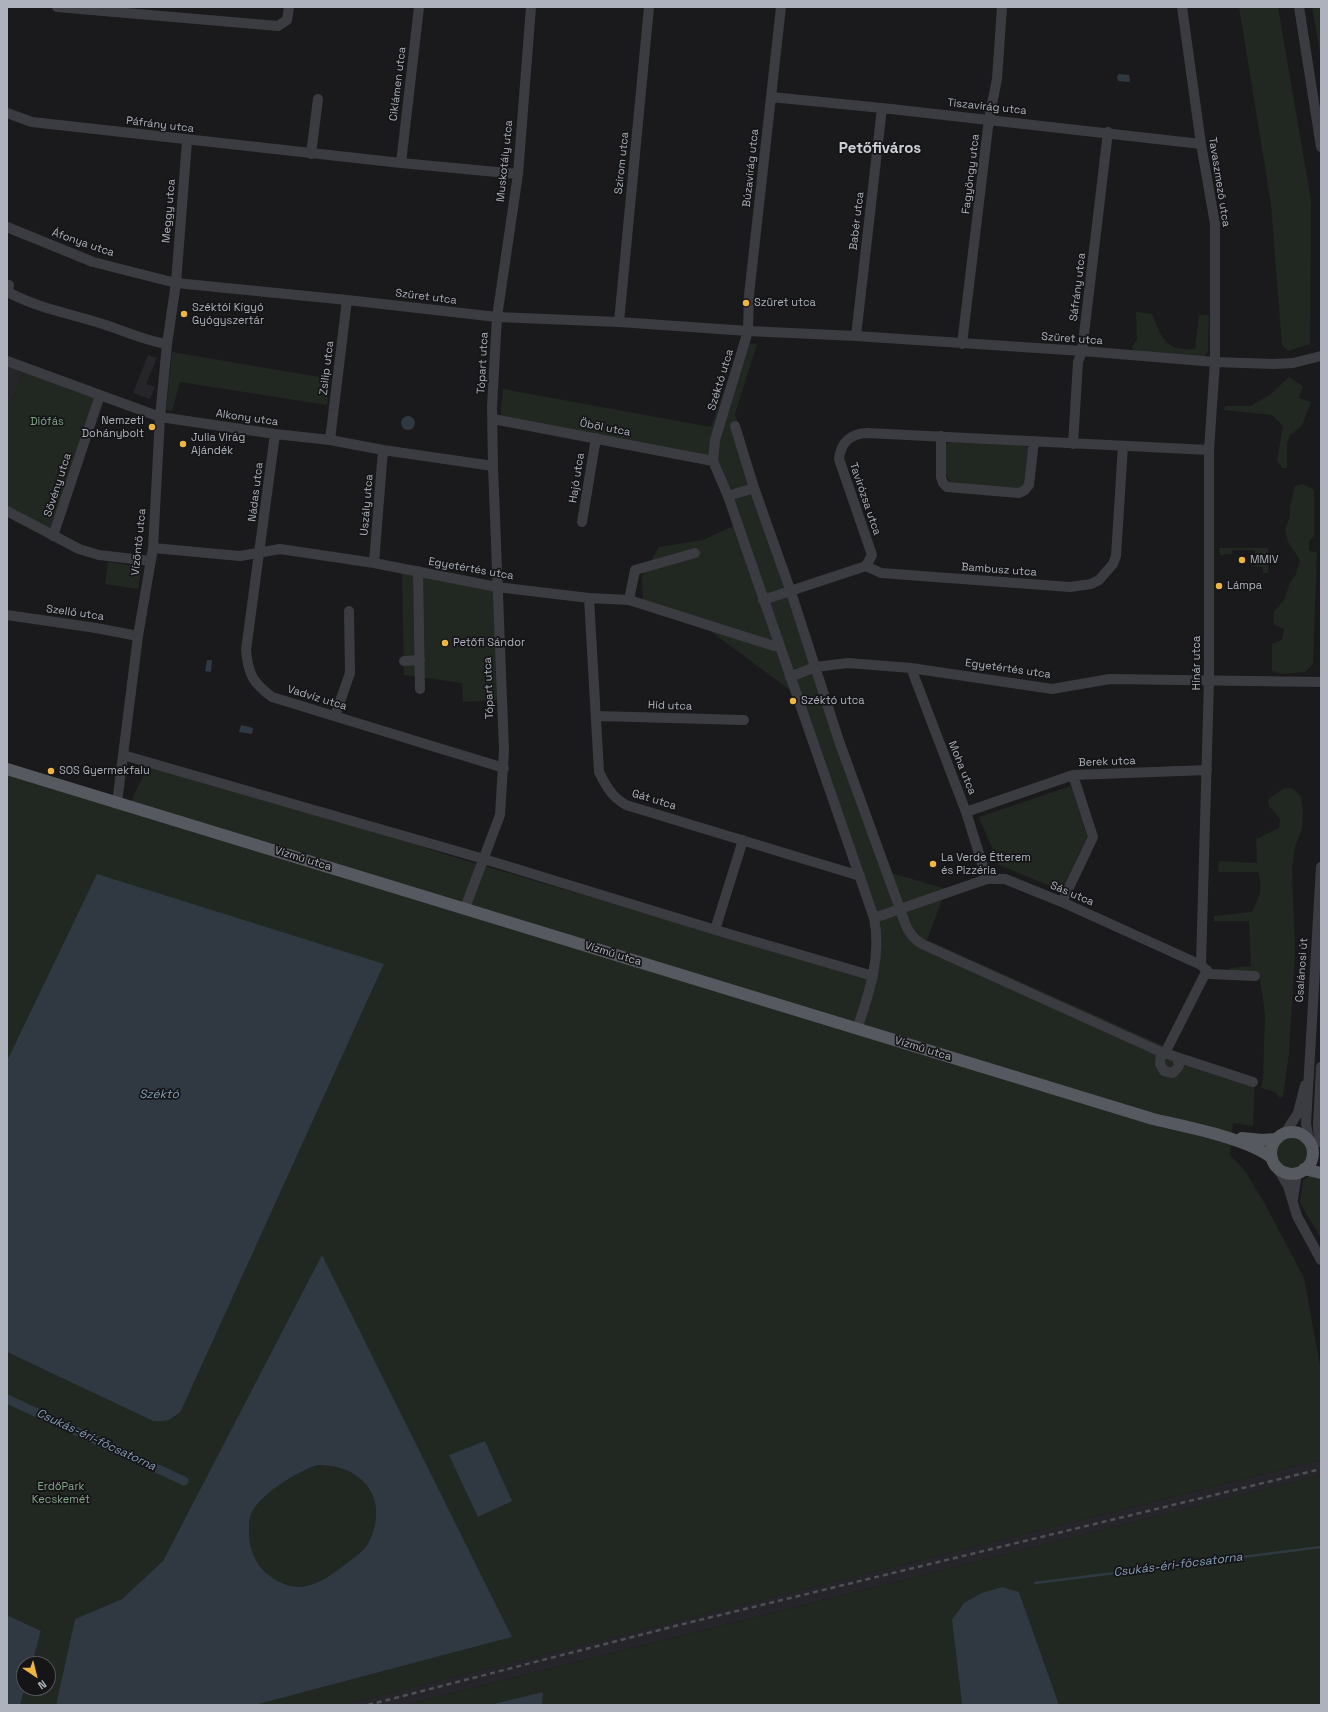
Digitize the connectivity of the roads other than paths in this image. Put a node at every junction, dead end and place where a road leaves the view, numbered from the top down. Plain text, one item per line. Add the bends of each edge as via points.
1 (57, 7) edge
2 (289, 7) edge
3 (419, 7) edge
4 (531, 7) edge
5 (650, 7) edge
6 (781, 7) edge
7 (1002, 7) edge
8 (1182, 7) edge
9 (1299, 7) edge
10 (770, 98) junction
11 (318, 99) dead end
12 (882, 108) junction
13 (7, 113) edge
14 (989, 119) junction
15 (1108, 132) junction
16 (187, 141) junction
17 (1201, 144) junction
18 (1321, 147) edge
19 (311, 154) junction
20 (401, 163) junction
21 (518, 174) junction
22 (7, 227) edge
23 (176, 282) junction
24 (9, 285) dead end
25 (347, 300) junction
26 (497, 317) junction
27 (619, 322) junction
28 (748, 331) junction
29 (856, 336) junction
30 (167, 344) junction
31 (962, 344) junction
32 (1082, 351) junction
33 (1321, 356) edge
34 (7, 361) edge
35 (1215, 362) junction
36 (100, 395) junction
37 (160, 417) junction
38 (493, 420) junction
39 (735, 426) dead end
40 (275, 434) junction
41 (941, 436) junction
42 (596, 438) junction
43 (330, 440) junction
44 (1034, 442) junction
45 (1073, 444) junction
46 (1123, 446) junction
47 (383, 450) junction
48 (1208, 450) junction
49 (713, 461) junction
50 (493, 466) junction
51 (754, 488) junction
52 (728, 496) junction
53 (7, 512) edge
54 (582, 522) dead end
55 (53, 536) junction
56 (153, 548) junction
57 (260, 552) junction
58 (695, 553) dead end
59 (151, 561) junction
60 (374, 563) junction
61 (866, 566) junction
62 (418, 571) junction
63 (497, 587) junction
64 (791, 592) junction
65 (589, 598) junction
66 (629, 600) junction
67 (763, 600) junction
68 (349, 611) dead end
69 (7, 615) edge
70 (138, 636) junction
71 (779, 645) junction
72 (420, 660) junction
73 (404, 661) dead end
74 (815, 667) junction
75 (911, 668) junction
76 (790, 677) junction
77 (1210, 680) junction
78 (1321, 682) edge
79 (420, 690) dead end
80 (335, 716) junction
81 (596, 716) junction
82 (744, 720) dead end
83 (123, 755) junction
84 (7, 768) edge
85 (504, 768) junction
86 (1207, 770) junction
87 (1073, 775) junction
88 (117, 803) junction
89 (966, 812) junction
90 (743, 840) junction
91 (484, 859) junction
92 (1321, 867) edge
93 (860, 876) junction
94 (987, 878) junction
95 (1320, 900) edge
96 (1062, 902) junction
97 (466, 908) junction
98 (900, 909) junction
99 (874, 918) junction
100 (715, 930) junction
101 (1204, 968) junction
102 (873, 976) junction
103 (1255, 976) dead end
104 (857, 1029) junction
105 (1163, 1053) junction
106 (1177, 1057) junction
107 (1321, 1067) edge
108 (1308, 1074) junction
109 (1253, 1082) dead end
110 (1316, 1092) edge
111 (1220, 1136) junction
112 (1281, 1136) junction
113 (1314, 1145) junction
114 (1274, 1162) junction
115 (1321, 1162) edge
116 (1301, 1171) junction
117 (1321, 1173) edge
118 (1292, 1203) junction
119 (1321, 1260) edge

1 - 2 street via 278,26 287,20
3 - 20 street, Ciklámen utca
4 - 21 street, Muskotály utca
5 - 27 street, Szirom utca
6 - 10 street, Búzavirág utca
7 - 14 street, Fagyöngy utca via 997,79
8 - 17 street, Tavaszmező utca
9 - 18 street
10 - 12 street, Tiszavirág utca
10 - 28 street, Búzavirág utca
11 - 19 street
12 - 14 street, Tiszavirág utca
12 - 29 street, Babér utca
13 - 16 street, Páfrány utca via 32,122
14 - 15 street, Tiszavirág utca
14 - 31 street, Fagyöngy utca
15 - 17 street, Tiszavirág utca
15 - 32 street, Sáfrány utca
16 - 19 street, Páfrány utca
16 - 23 street, Meggy utca
17 - 35 street, Tavaszmező utca via 1215,224
19 - 20 street, Páfrány utca
20 - 21 street, Páfrány utca
21 - 26 street, Muskotály utca
22 - 23 street, Áfonya utca via 93,262
23 - 25 street, Szüret utca
23 - 30 street, Vízöntő utca
24 - 30 street via 8,292 55,311 107,325 150,342
25 - 26 street, Szüret utca
25 - 43 street, Zsilip utca
26 - 27 street, Szüret utca
26 - 38 street, Tópart utca
27 - 28 street, Szüret utca
28 - 29 street, Szüret utca
28 - 49 street, Széktó utca via 715,440
29 - 31 street, Szüret utca
30 - 37 street, Vízöntő utca
31 - 32 street, Szüret utca
32 - 35 street, Szüret utca
32 - 45 street, Sáfrány utca via 1078,362
33 - 35 street, Szüret utca via 1293,363
34 - 36 street, Alkony utca
35 - 48 street, Hínár utca
36 - 37 street, Alkony utca
36 - 55 street, Sövény utca
37 - 40 street, Alkony utca
37 - 56 street, Vízöntő utca
38 - 42 street, Öböl utca
38 - 50 street, Tópart utca
39 - 51 street
40 - 43 street, Alkony utca
40 - 57 street, Nádas utca
41 - 44 street, Tavirózsa utca
41 - 44 street via 941,477 947,487 1019,493 1029,485
41 - 61 street, Tavirózsa utca via 862,433 850,437 841,447 839,459 872,554
42 - 49 street, Öböl utca
42 - 54 street, Hajó utca
43 - 47 street, Alkony utca
44 - 45 street, Tavirózsa utca
45 - 46 street, Tavirózsa utca
46 - 48 street, Tavirózsa utca
46 - 61 street, Bambusz utca via 1116,556 1108,571 1091,584 1070,587 935,578 881,573
47 - 50 street, Alkony utca
47 - 60 street, Uszály utca
48 - 77 street, Hínár utca
49 - 52 street, Széktó utca
50 - 63 street, Tópart utca
51 - 52 street
51 - 64 street
52 - 67 street, Széktó utca
53 - 55 street
55 - 59 street via 79,549 99,555
56 - 57 street, Egyetértés utca via 240,556
56 - 59 street, Vízöntő utca
57 - 60 street, Egyetértés utca via 280,548
57 - 80 street, Vadvíz utca via 246,650 247,666 252,678 260,689 272,697
58 - 66 street via 635,570
59 - 70 street, Vízöntő utca
60 - 62 street, Egyetértés utca
61 - 64 street
62 - 63 street, Egyetértés utca
62 - 72 street
63 - 65 street, Egyetértés utca
63 - 85 street, Tópart utca
64 - 67 street
64 - 74 street
65 - 66 street, Egyetértés utca
65 - 81 street, Gát utca
66 - 71 street, Egyetértés utca via 774,646
67 - 71 street, Széktó utca
68 - 80 street via 350,672
69 - 70 street, Szellő utca
70 - 83 street, Vízöntő utca
71 - 76 street, Széktó utca
72 - 73 street
72 - 79 street
74 - 75 street, Egyetértés utca via 848,664
74 - 76 street, Egyetértés utca
74 - 98 street via 850,774
75 - 77 street, Egyetértés utca via 1052,689 1110,679
75 - 89 street, Moha utca
76 - 93 street, Széktó utca
77 - 78 street, Egyetértés utca
77 - 86 street, Hínár utca
80 - 85 street, Vadvíz utca
81 - 82 street, Híd utca
81 - 90 street, Gát utca via 599,772 607,789 617,800 626,805
83 - 88 street, Vízöntő utca
83 - 91 street
84 - 88 main road, Vízmű utca
85 - 91 street, Tópart utca via 500,815
86 - 87 street, Berek utca
86 - 101 street, Hínár utca
87 - 89 street, Berek utca
87 - 96 street via 1093,838
88 - 97 main road, Vízmű utca
89 - 94 street, Moha utca
90 - 93 street, Gát utca
90 - 100 street
91 - 97 street, Tópart utca
91 - 100 street
92 - 95 street, Csalánosi út
93 - 99 street, Széktó utca
94 - 96 street, Sás utca via 1005,879
94 - 98 street, Sás utca
95 - 108 street, Csalánosi út
96 - 101 street, Sás utca
97 - 104 main road, Vízmű utca
98 - 99 street, Sás utca
98 - 105 street via 908,931 922,944
99 - 102 street, Széktó utca via 877,940
100 - 102 street
101 - 103 street, Sás utca via 1210,974
101 - 105 street
102 - 104 street, Széktó utca
104 - 111 main road, Vízmű utca via 1153,1119
105 - 106 street
105 - 106 street via 1160,1064 1164,1071 1173,1073 1179,1066
106 - 109 street
107 - 110 street
108 - 110 street, Csalánosi út
108 - 112 street, Csalánosi út via 1298,1113
110 - 113 street, Csalánosi út via 1306,1123
111 - 112 main road via 1262,1140
111 - 114 main road via 1260,1150
112 - 113 main road via 1299,1133
112 - 114 main road via 1272,1148
113 - 115 main road
113 - 116 main road via 1310,1162
114 - 116 main road via 1288,1173
114 - 118 street via 1288,1186
116 - 117 main road
116 - 118 street
118 - 119 street

